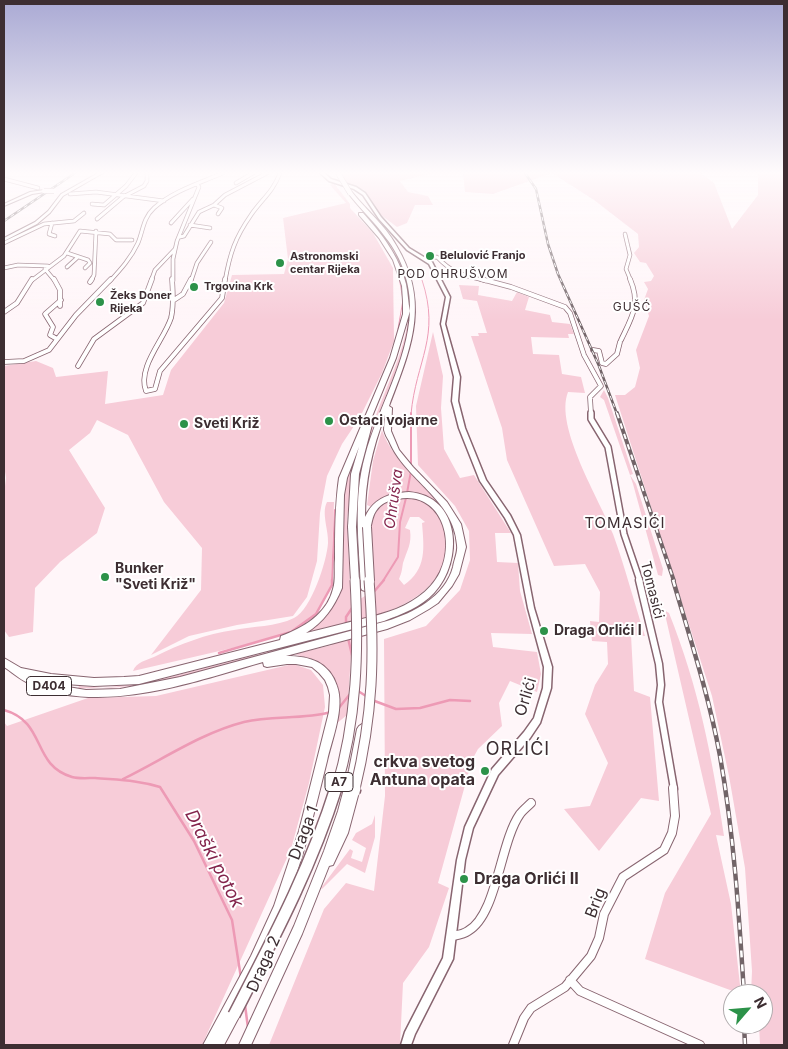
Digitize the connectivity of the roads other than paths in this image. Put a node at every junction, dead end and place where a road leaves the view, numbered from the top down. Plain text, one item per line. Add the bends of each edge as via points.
1 (74, 221) edge
2 (37, 222) edge
3 (64, 222) edge
4 (145, 222) edge
5 (186, 222) edge
6 (192, 222) edge
7 (246, 222) edge
8 (369, 222) edge
9 (376, 222) edge
10 (383, 222) edge
11 (52, 223) junction
12 (190, 225) junction
13 (73, 227) dead end
14 (210, 228) dead end
15 (96, 232) junction
16 (625, 234) dead end
17 (55, 236) dead end
18 (180, 237) junction
19 (132, 240) dead end
20 (4, 242) edge
21 (211, 242) dead end
22 (176, 249) junction
23 (67, 253) junction
24 (78, 257) junction
25 (424, 258) junction
26 (67, 267) dead end
27 (4, 268) edge
28 (47, 268) junction
29 (85, 268) dead end
30 (90, 282) dead end
31 (61, 300) junction
32 (174, 300) junction
33 (60, 306) dead end
34 (410, 311) junction
35 (4, 312) edge
36 (57, 339) junction
37 (587, 350) junction
38 (4, 362) edge
39 (78, 366) dead end
40 (360, 527) junction
41 (385, 621) junction
42 (331, 636) junction
43 (4, 662) edge
44 (15, 670) junction
45 (139, 680) junction
46 (138, 691) junction
47 (531, 803) dead end
48 (664, 850) joint
49 (453, 936) junction
50 (570, 980) junction
51 (231, 1013) junction
52 (209, 1045) edge
53 (217, 1045) edge
54 (245, 1045) edge
55 (406, 1045) edge
56 (513, 1045) edge
57 (700, 1045) edge

1 - 13 street
2 - 20 main road
3 - 11 street
4 - 36 street via 126,264
5 - 18 street
6 - 12 street
7 - 32 street via 228,259 222,298 160,371 155,389 148,391 144,388 149,365 168,324
8 - 34 highway, A7 via 393,254 404,280
9 - 34 highway, A7, bridge via 402,259 411,283
10 - 25 street via 408,249
11 - 17 street via 49,234
11 - 20 street
12 - 14 street
12 - 18 street
15 - 19 street via 112,234 116,240
15 - 23 street via 84,230 79,233
15 - 30 street via 94,275
16 - 37 street via 630,255 626,269 636,292 634,312 617,354 606,364 602,363 598,350
18 - 22 street
21 - 32 street via 196,265 193,279
22 - 32 street via 172,273
22 - 39 street via 155,270 143,303 94,340
23 - 24 street
23 - 28 street
24 - 26 street
24 - 29 street via 89,262
25 - 37 street via 436,257 454,272 567,308
25 - 49 street, Orlići via 433,266 448,297 443,319 457,377 457,409 483,481 517,535 531,608 546,658 548,680 536,722 495,772 469,827 459,875
27 - 28 street via 18,265
28 - 31 street via 56,279
28 - 35 street via 28,283 17,303
31 - 33 street
31 - 36 street via 45,314 53,327 51,337
34 - 40 highway, A7 via 400,348 361,448 353,491
34 - 41 highway via 416,321 413,342 386,420 388,436 396,451 454,515 462,548 453,579 446,589 428,606 405,619
34 - 45 highway via 343,478 338,588 331,606 314,624 291,637
36 - 38 street via 49,350 36,358
37 - 48 street, Tomasići via 601,386 590,397 590,419 608,447 624,534 639,576 659,664 660,702 675,807 672,834
40 - 41 highway via 373,507 390,497 412,495 429,501 445,518 451,535 452,551 440,581 413,605
40 - 51 highway, Draga 1 / A7, bridge via 358,662 347,749 329,812 306,870
40 - 54 highway, Draga 2, bridge via 373,635 373,677 365,746 337,848 320,873
41 - 42 highway, bridge
42 - 45 highway
42 - 46 highway
43 - 44 highway, D404
44 - 45 highway, D404 via 89,683
44 - 46 highway, D404 via 34,682 62,690 86,694
46 - 51 highway via 165,690 282,660 307,661 326,673 334,692 332,717 305,827 276,915
47 - 49 street via 515,821 498,876 477,926 467,934
48 - 50 street, Brig via 623,877 604,914 596,947
49 - 55 street, Orlići via 442,975
50 - 56 street, Brig via 531,1008
50 - 57 street via 580,991
51 - 52 highway
51 - 53 highway, A7

